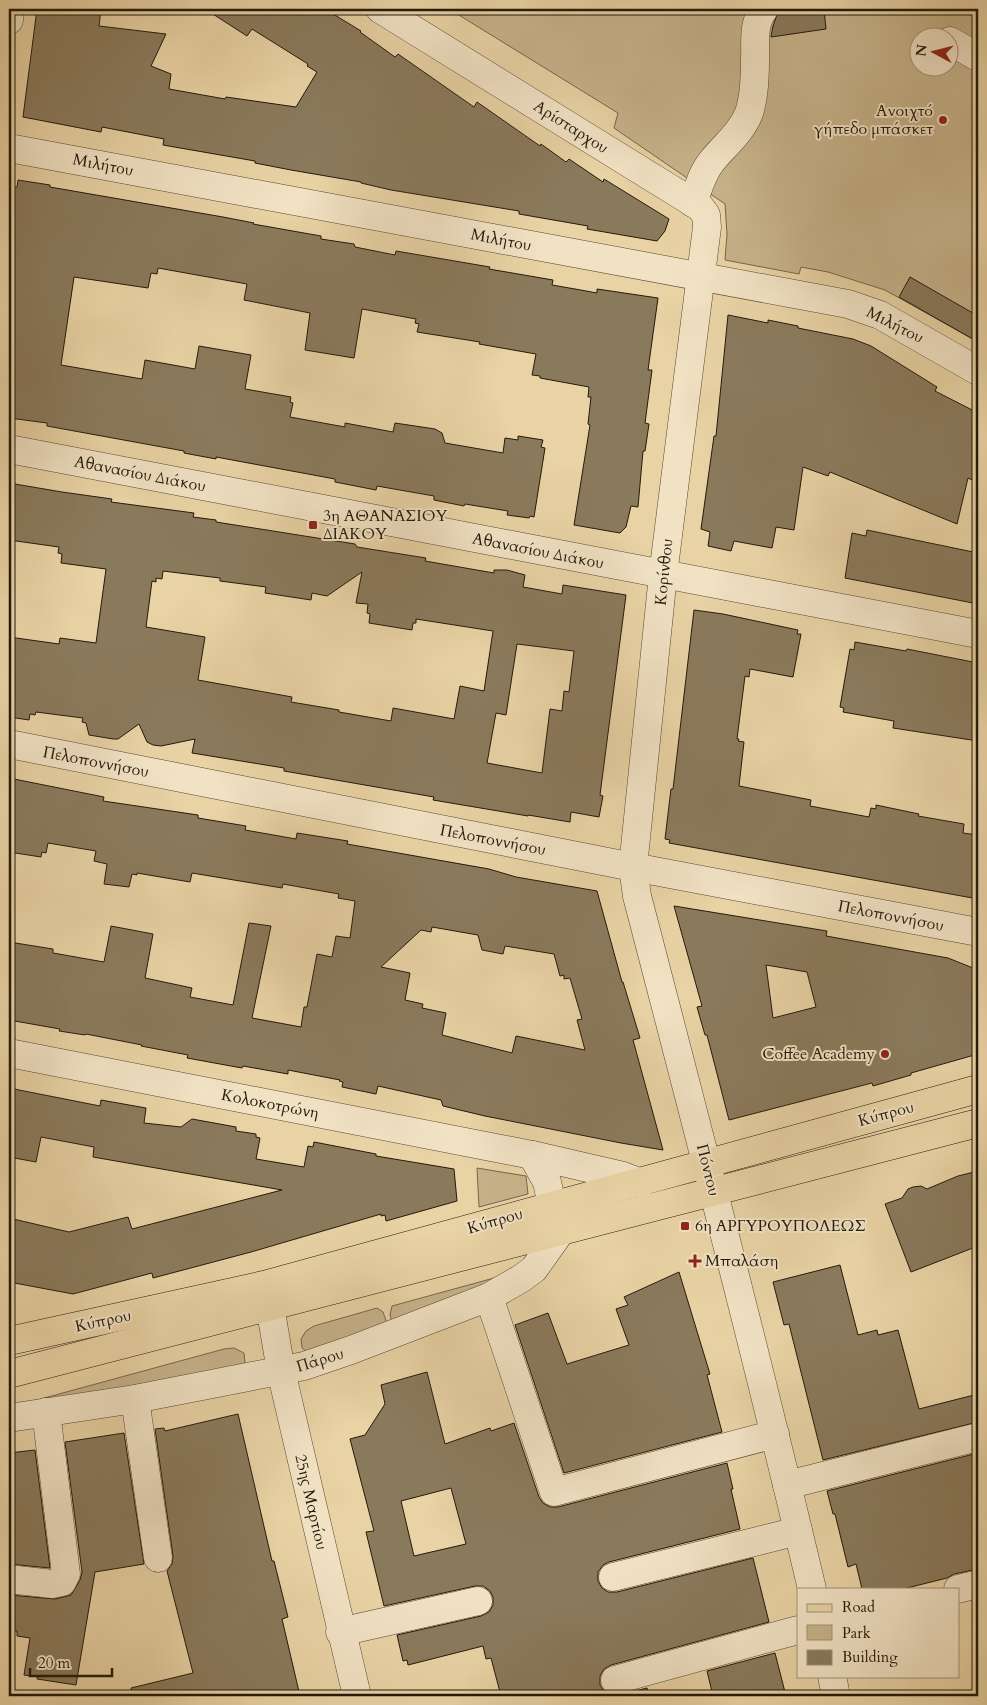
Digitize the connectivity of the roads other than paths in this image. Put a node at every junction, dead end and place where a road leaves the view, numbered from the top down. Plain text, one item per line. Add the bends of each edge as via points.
1 (10, 9) edge
2 (380, 9) edge
3 (764, 9) edge
4 (9, 20) edge
5 (960, 47) edge
6 (978, 57) edge
7 (9, 148) edge
8 (693, 203) junction
9 (700, 276) junction
10 (978, 371) edge
11 (9, 449) edge
12 (664, 575) junction
13 (978, 634) edge
14 (9, 744) edge
15 (633, 867) junction
16 (978, 932) edge
17 (9, 1053) edge
18 (978, 1089) edge
19 (978, 1123) edge
20 (532, 1155) junction
21 (707, 1164) junction
22 (641, 1182) junction
23 (713, 1191) junction
24 (552, 1205) junction
25 (561, 1231) junction
26 (489, 1297) junction
27 (270, 1306) junction
28 (9, 1341) edge
29 (281, 1371) junction
30 (9, 1374) edge
31 (134, 1399) junction
32 (46, 1412) junction
33 (9, 1418) edge
34 (775, 1434) junction
35 (978, 1438) edge
36 (787, 1485) junction
37 (798, 1531) junction
38 (158, 1558) dead end
39 (613, 1577) dead end
40 (9, 1578) edge
41 (978, 1584) edge
42 (812, 1588) edge
43 (960, 1588) edge
44 (478, 1601) dead end
45 (797, 1630) edge
46 (340, 1632) junction
47 (832, 1678) edge
48 (615, 1680) dead end
49 (356, 1696) edge
50 (836, 1696) edge

1 - 4 street
2 - 8 street, Αρίσταρχου
3 - 8 street via 755,28 756,60 748,113 738,132 707,168
5 - 6 street
7 - 9 street, Μιλήτου
8 - 9 street, Αρίσταρχου via 706,215
9 - 10 street, Μιλήτου via 848,304 880,314
9 - 12 street, Κορίνθου
11 - 12 street, Αθανασίου Διάκου
12 - 13 street, Αθανασίου Διάκου
12 - 15 street, Κορίνθου
14 - 15 street, Πελοποννήσου
15 - 16 street, Πελοποννήσου
15 - 21 street, Πόντου via 637,896
17 - 20 street, Κολοκοτρώνη
18 - 21 main road, Κύπρου
19 - 23 main road, Κύπρου
20 - 22 street, Κολοκοτρώνη
20 - 24 street via 547,1182
21 - 22 main road, Κύπρου
21 - 23 street, Πόντου
22 - 24 main road, Κύπρου
23 - 25 main road, Κύπρου
23 - 34 street, Πόντου
24 - 28 main road, Κύπρου via 264,1286
25 - 26 street, Πάρου via 534,1268
25 - 27 main road, Κύπρου
26 - 29 street, Πάρου via 351,1350
26 - 34 street via 554,1492
27 - 29 street, 25ης Μαρτίου
27 - 30 main road, Κύπρου
29 - 31 street, Πάρου
29 - 46 street, 25ης Μαρτίου
31 - 32 street, Πάρου
31 - 38 street
32 - 33 street, Πάρου
32 - 40 street via 66,1574 62,1582 52,1584
34 - 36 street, Πόντου
35 - 36 street
36 - 37 street, Πόντου
37 - 39 street
37 - 42 street, Πόντου
41 - 43 street
44 - 46 street
45 - 48 street
46 - 49 street, 25ης Μαρτίου
47 - 50 street

